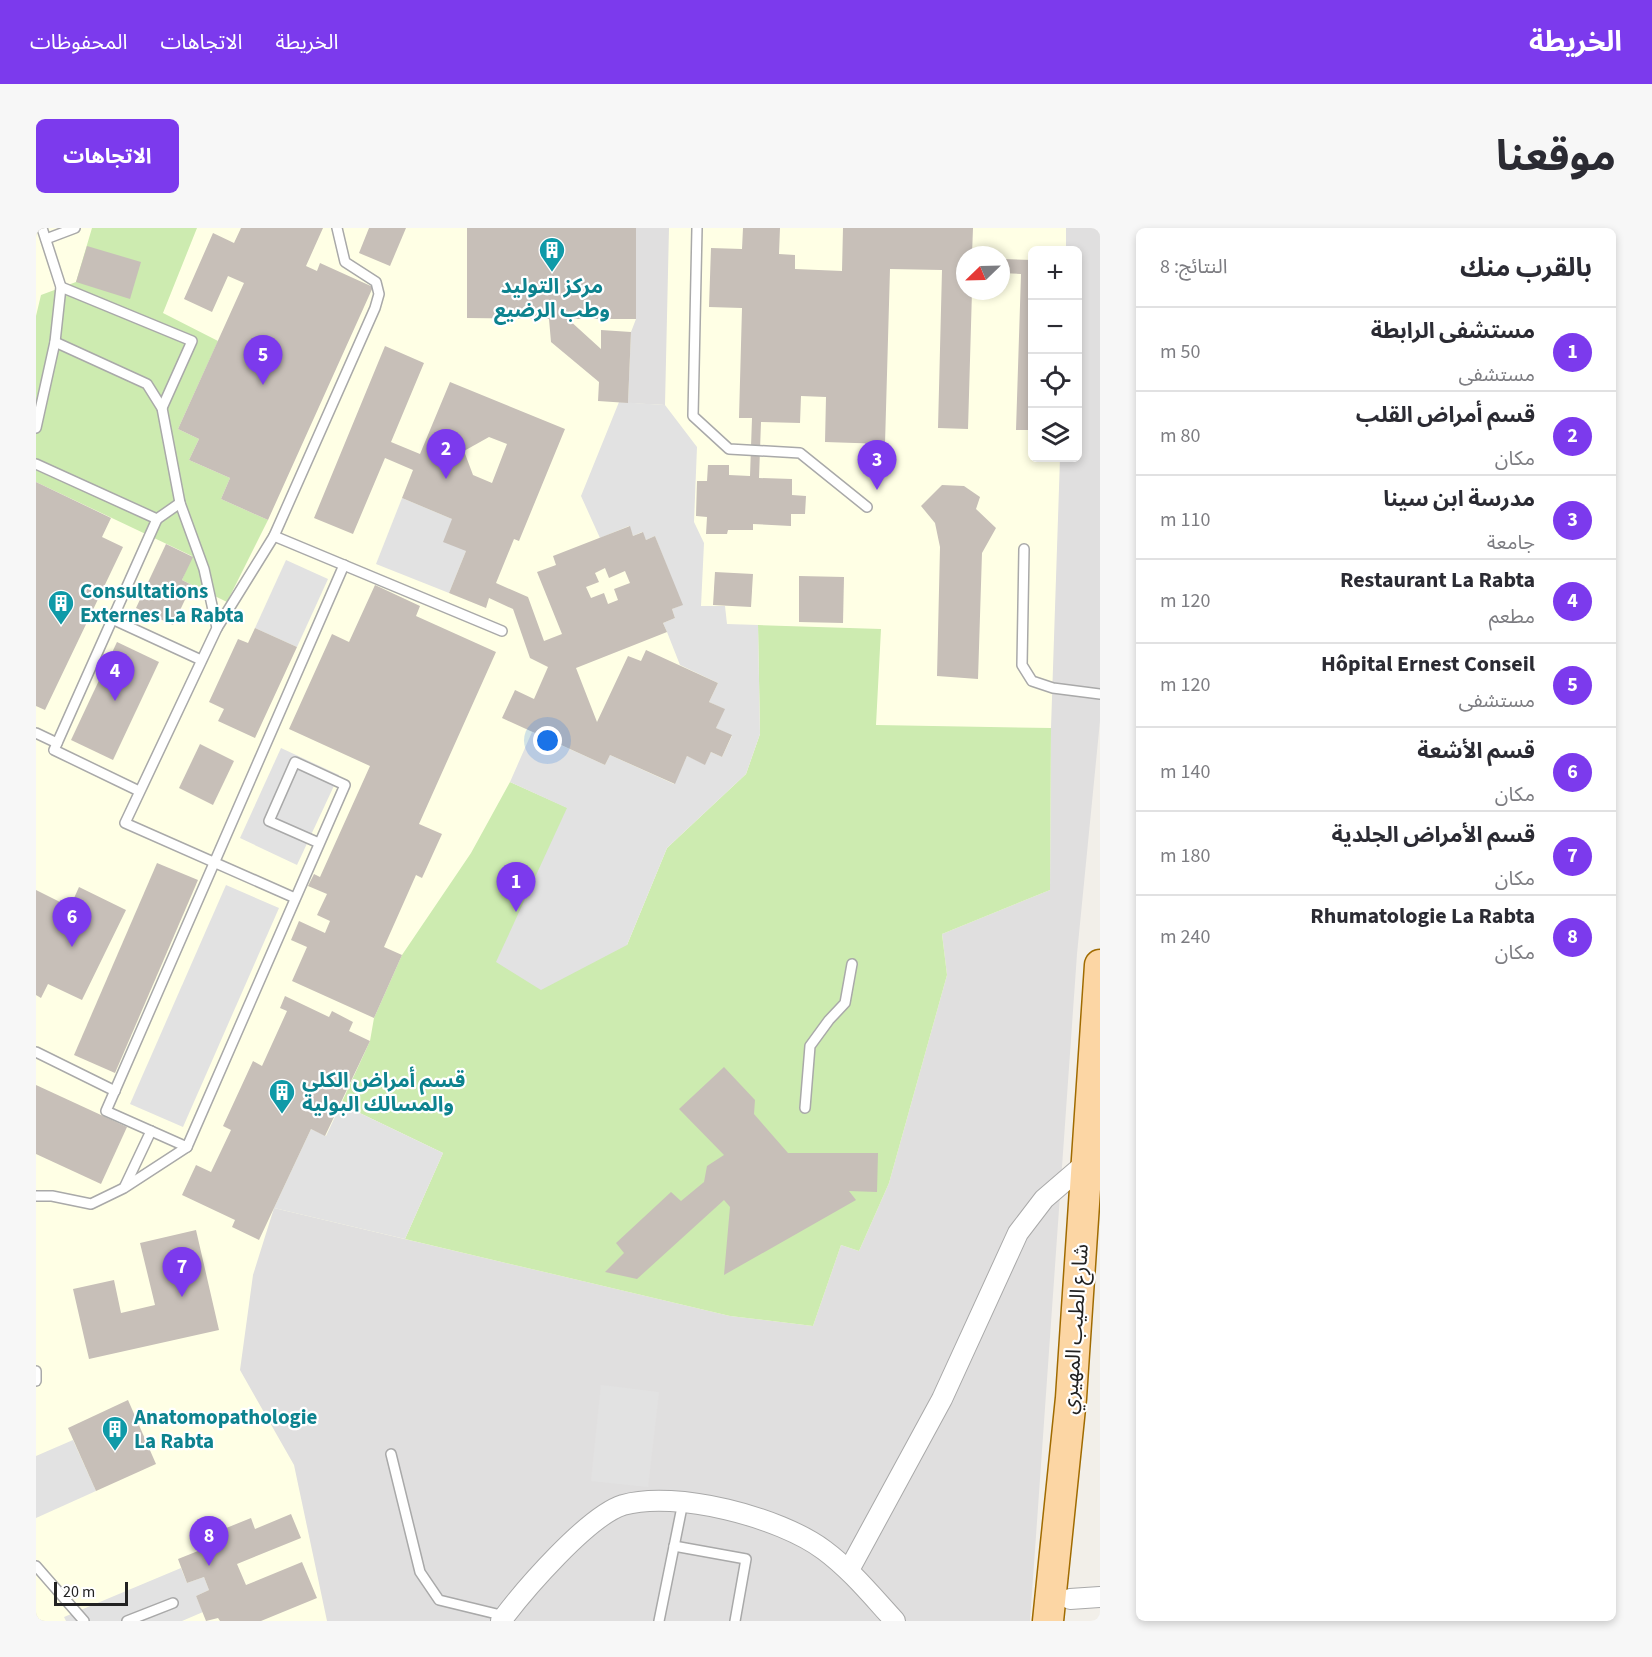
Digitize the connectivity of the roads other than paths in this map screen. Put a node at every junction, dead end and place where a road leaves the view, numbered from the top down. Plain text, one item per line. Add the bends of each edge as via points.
1 (42, 228) edge
2 (75, 228) edge
3 (337, 228) edge
4 (697, 228) edge
5 (46, 238) junction
6 (61, 287) junction
7 (55, 342) junction
8 (162, 408) junction
9 (36, 428) edge
10 (36, 464) edge
11 (180, 503) junction
12 (867, 507) dead end
13 (158, 519) junction
14 (274, 536) junction
15 (1024, 549) dead end
16 (344, 565) junction
17 (112, 619) junction
18 (218, 628) junction
19 (501, 631) dead end
20 (201, 660) junction
21 (1100, 694) edge
22 (36, 733) edge
23 (57, 743) junction
24 (139, 791) junction
25 (319, 843) junction
26 (215, 862) junction
27 (295, 898) junction
28 (852, 964) dead end
29 (1100, 965) edge
30 (36, 1053) edge
31 (115, 1091) junction
32 (805, 1108) dead end
33 (151, 1131) junction
34 (187, 1147) junction
35 (1087, 1162) junction
36 (124, 1188) junction
37 (36, 1189) edge
38 (36, 1196) edge
39 (52, 1196) junction
40 (1100, 1247) edge
41 (36, 1371) edge
42 (36, 1381) edge
43 (391, 1454) dead end
44 (683, 1502) junction
45 (674, 1546) junction
46 (36, 1566) edge
47 (849, 1570) junction
48 (1100, 1597) edge
49 (173, 1603) dead end
50 (1069, 1610) edge
51 (503, 1619) edge
52 (84, 1621) edge
53 (127, 1621) edge
54 (659, 1621) edge
55 (735, 1621) edge
56 (895, 1621) edge
57 (1048, 1621) edge

1 - 5 lane
2 - 5 lane
3 - 14 lane via 345,262 376,282 379,294
4 - 12 lane via 693,416 729,449 800,453
5 - 6 lane
6 - 7 lane
6 - 8 lane via 192,341
7 - 8 lane via 147,384
7 - 9 lane
8 - 11 lane
10 - 13 lane
11 - 13 lane
11 - 18 lane via 204,569
13 - 17 lane
14 - 16 lane
14 - 18 lane
15 - 21 lane via 1022,665 1032,681
16 - 19 lane
16 - 26 lane
17 - 20 lane
17 - 23 lane
18 - 20 lane
20 - 24 lane
22 - 23 lane
23 - 24 lane via 54,750
24 - 26 lane via 125,823
25 - 25 lane via 345,784 295,762 269,821
25 - 27 lane
26 - 27 lane
26 - 31 lane
27 - 34 lane
28 - 32 lane via 845,1003 810,1046
29 - 35 main road, شارع الطيب المهيري
30 - 31 lane
31 - 33 lane via 106,1111
33 - 34 lane
33 - 36 lane
34 - 36 lane
35 - 47 street via 1044,1198 1018,1233 942,1399
35 - 57 main road, شارع الطيب المهيري via 1071,1398
36 - 39 lane via 91,1204
37 - 39 lane
38 - 39 lane
40 - 50 main road, شارع الطيب المهيري
41 - 42 lane
43 - 51 lane via 420,1572 439,1600
44 - 45 lane
44 - 47 street via 770,1522 822,1548
44 - 51 street via 622,1505 594,1521
45 - 54 lane
45 - 55 lane via 746,1559
46 - 52 lane
47 - 56 street
48 - 50 street
49 - 53 lane

